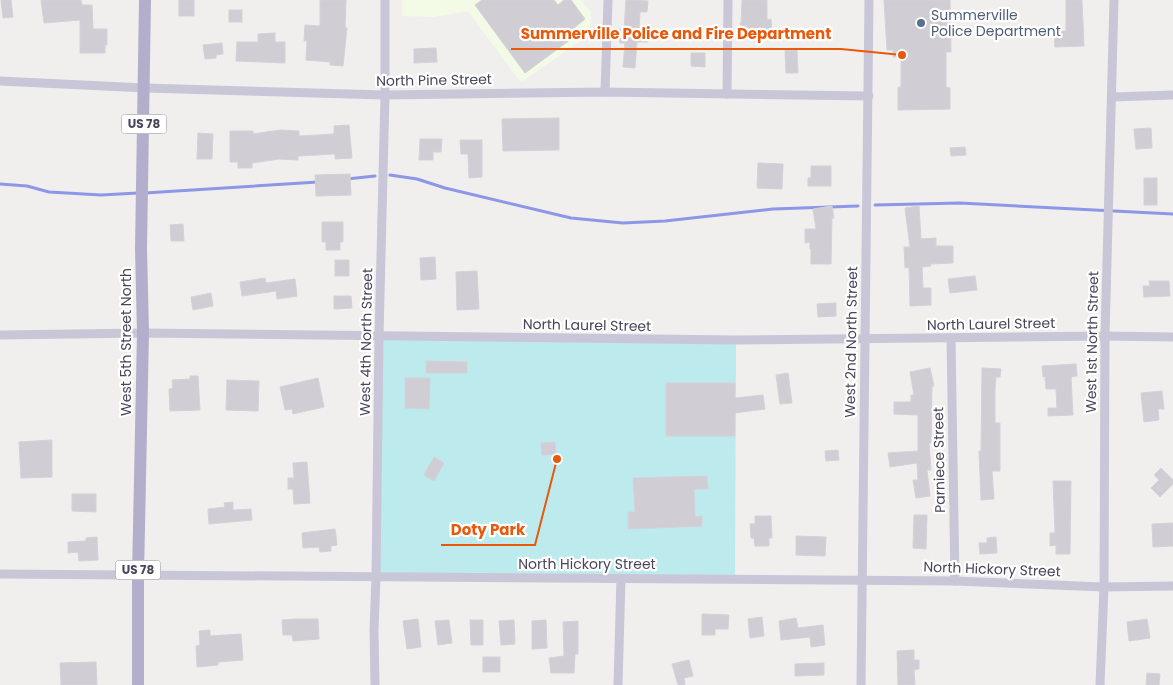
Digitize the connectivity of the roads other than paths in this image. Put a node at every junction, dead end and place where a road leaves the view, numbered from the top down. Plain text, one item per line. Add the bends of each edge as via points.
1 (145, 0) edge
2 (385, 0) edge
3 (608, 0) edge
4 (728, 0) edge
5 (869, 0) edge
6 (1114, 0) edge
7 (0, 81) edge
8 (145, 88) junction
9 (605, 92) junction
10 (727, 94) junction
11 (385, 95) junction
12 (1173, 95) edge
13 (868, 96) junction
14 (1112, 97) junction
15 (143, 333) junction
16 (0, 335) edge
17 (380, 336) junction
18 (1105, 336) junction
19 (865, 338) junction
20 (1173, 338) edge
21 (951, 339) junction
22 (0, 574) edge
23 (138, 575) junction
24 (376, 577) junction
25 (621, 578) junction
26 (863, 580) junction
27 (955, 580) junction
28 (1173, 586) edge
29 (1104, 587) junction
30 (138, 685) edge
31 (375, 685) edge
32 (618, 685) edge
33 (861, 685) edge
34 (1100, 685) edge

1 - 8 main road, West 5th Street North / US 78
2 - 11 street, West 4th North Street
3 - 9 street
4 - 10 street
5 - 13 street, West 2nd North Street
6 - 14 street, West 1st North Street
7 - 8 street, North Pine Street
8 - 11 street, North Pine Street
8 - 15 main road, West 5th Street North / US 78 via 141,249
9 - 10 street, North Pine Street
9 - 11 street, North Pine Street
10 - 13 street, North Pine Street
11 - 17 street, West 4th North Street
12 - 14 street
13 - 19 street, West 2nd North Street
14 - 18 street, West 1st North Street
15 - 16 street, North Laurel Street
15 - 17 street, North Laurel Street
15 - 23 main road, West 5th Street North / US 78
17 - 19 street, North Laurel Street via 736,340
17 - 24 street, West 4th North Street
18 - 20 street, North Laurel Street
18 - 21 street, North Laurel Street
18 - 29 street, West 1st North Street
19 - 21 street, North Laurel Street
19 - 26 street, West 2nd North Street
21 - 27 street, Parniece Street
22 - 23 street, North Hickory Street
23 - 24 street, North Hickory Street
23 - 30 main road, West 5th Street North / US 78
24 - 25 street, North Hickory Street
24 - 31 street, West 4th North Street
25 - 26 street, North Hickory Street
25 - 32 street
26 - 27 street, North Hickory Street
26 - 33 street, West 2nd North Street
27 - 29 street, North Hickory Street
28 - 29 street, North Hickory Street
29 - 34 street, West 1st North Street

